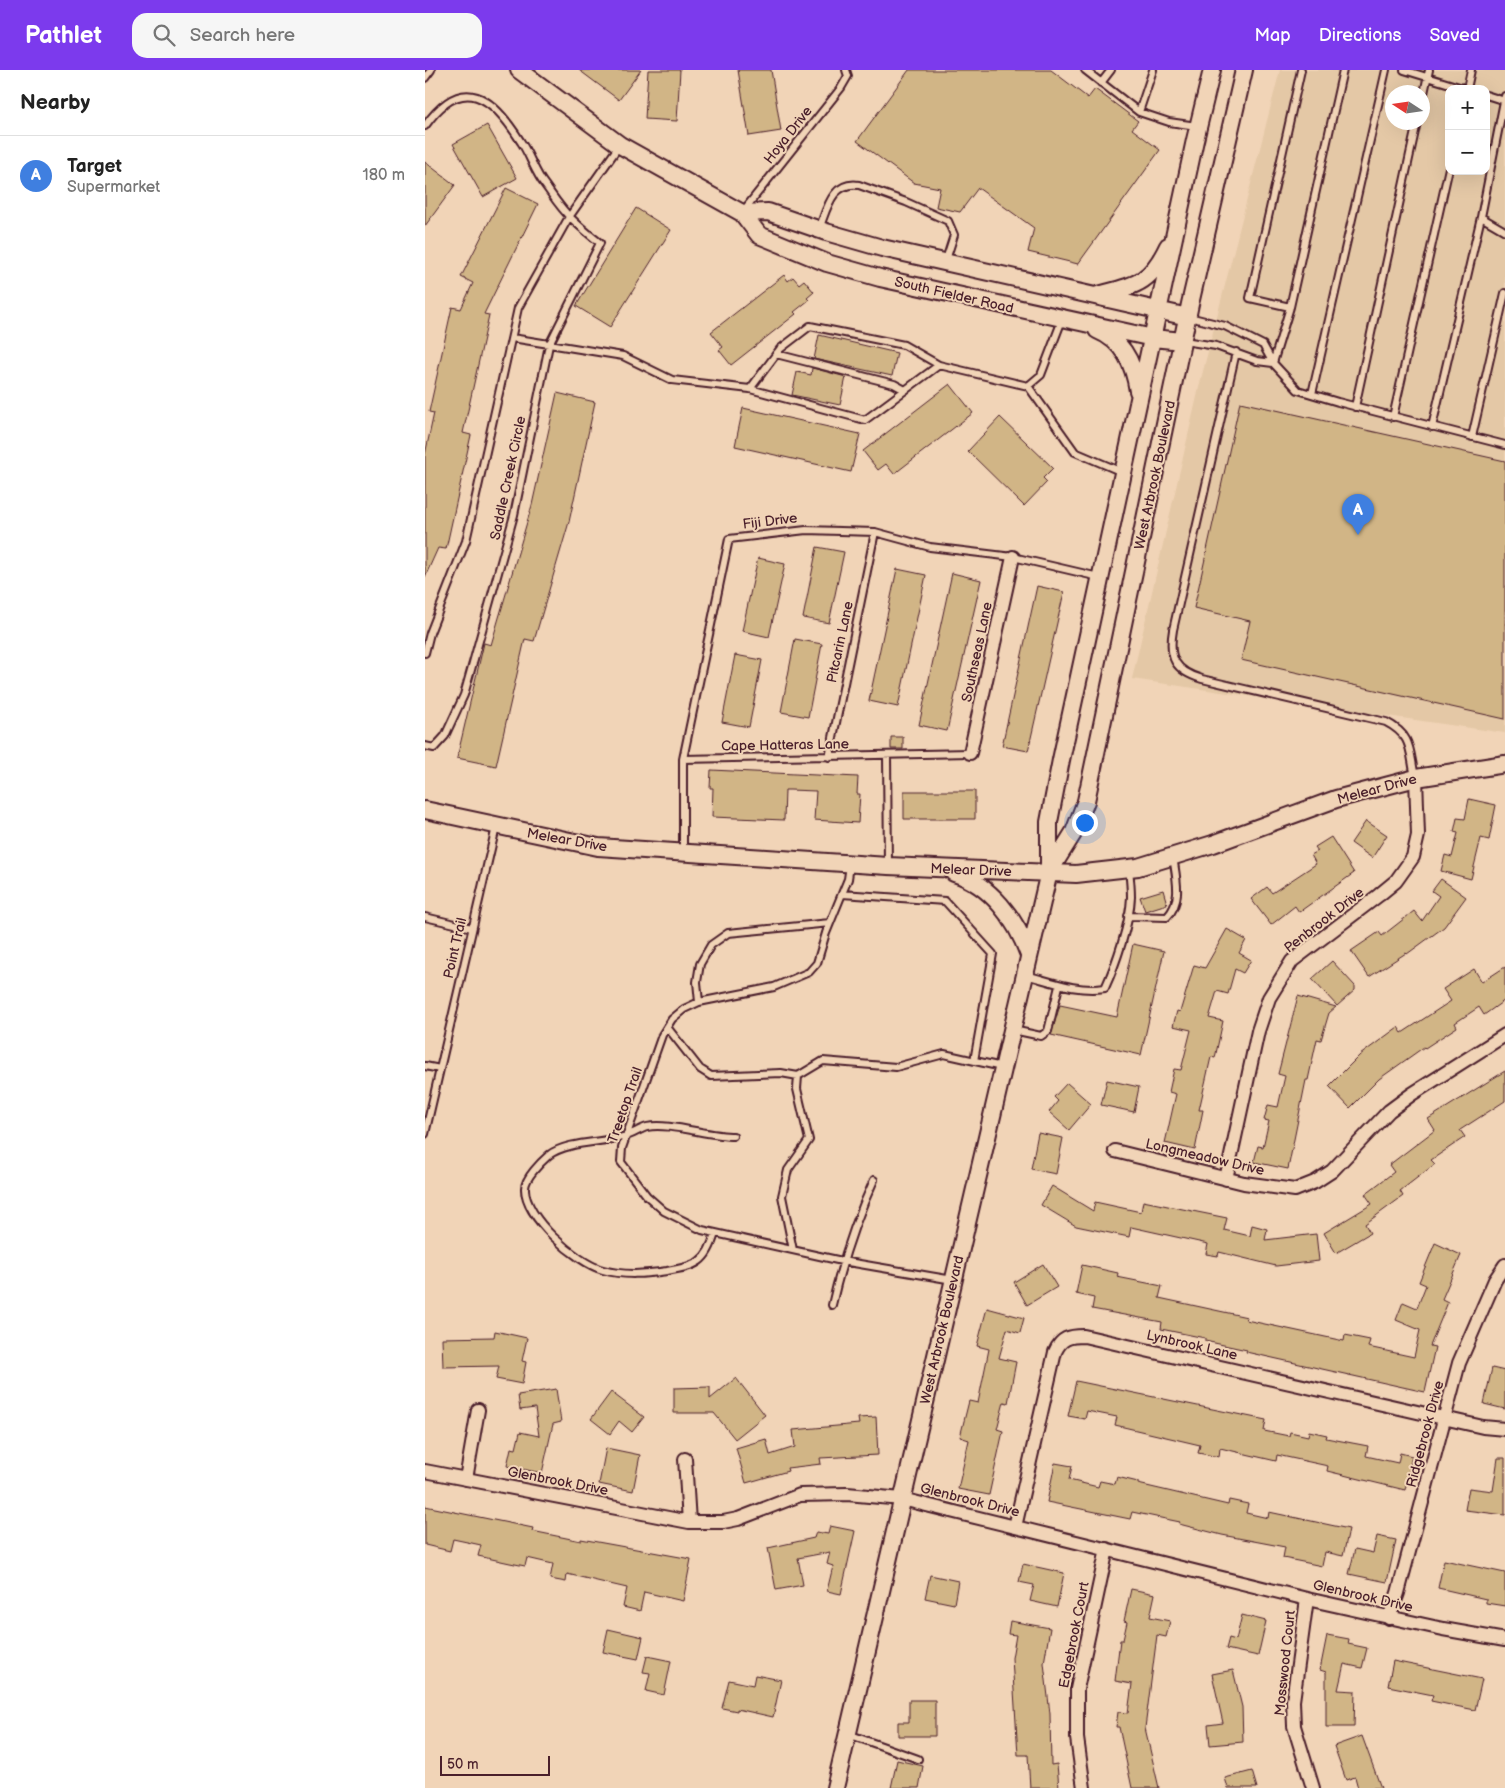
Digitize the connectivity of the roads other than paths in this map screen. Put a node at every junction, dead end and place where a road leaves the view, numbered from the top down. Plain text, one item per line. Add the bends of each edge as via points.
1 (431, 70) edge
2 (519, 70) edge
3 (846, 70) edge
4 (1085, 70) edge
5 (1111, 70) edge
6 (1153, 70) edge
7 (1212, 70) edge
8 (1244, 70) edge
9 (1301, 70) edge
10 (1343, 70) edge
11 (1386, 70) edge
12 (1404, 70) edge
13 (1471, 70) edge
14 (1428, 74) edge
15 (425, 78) edge
16 (1101, 83) junction
17 (1456, 85) edge
18 (1467, 85) edge
19 (1490, 96) edge
20 (1505, 99) edge
21 (1139, 112) junction
22 (425, 126) edge
23 (1198, 126) junction
24 (1415, 130) edge
25 (620, 145) junction
26 (1447, 175) edge
27 (742, 213) junction
28 (569, 217) junction
29 (1481, 217) junction
30 (1176, 228) junction
31 (819, 230) junction
32 (1505, 231) edge
33 (945, 262) junction
34 (1505, 294) edge
35 (1094, 296) junction
36 (1290, 307) junction
37 (1159, 311) junction
38 (1188, 317) junction
39 (1063, 319) junction
40 (1082, 323) junction
41 (512, 338) junction
42 (1153, 338) junction
43 (1183, 341) junction
44 (549, 345) junction
45 (1236, 352) junction
46 (776, 354) junction
47 (1273, 363) junction
48 (939, 365) junction
49 (1028, 386) junction
50 (750, 390) junction
51 (905, 390) junction
52 (1312, 394) junction
53 (1139, 397) junction
54 (1355, 407) junction
55 (1393, 417) junction
56 (1432, 427) junction
57 (1472, 437) junction
58 (1505, 445) edge
59 (1122, 472) junction
60 (875, 532) junction
61 (1013, 557) junction
62 (1099, 577) junction
63 (425, 653) edge
64 (425, 746) edge
65 (970, 753) joint
66 (887, 756) junction
67 (829, 757) junction
68 (683, 759) junction
69 (1505, 764) edge
70 (1415, 778) junction
71 (425, 810) edge
72 (496, 827) junction
73 (683, 854) junction
74 (1173, 856) junction
75 (850, 864) junction
76 (888, 866) junction
77 (1129, 868) junction
78 (940, 869) junction
79 (1049, 872) junction
80 (842, 894) junction
81 (1128, 916) junction
82 (425, 917) edge
83 (830, 923) junction
84 (472, 928) junction
85 (1029, 955) junction
86 (1025, 975) junction
87 (1059, 986) junction
88 (699, 1002) junction
89 (667, 1027) junction
90 (1012, 1030) junction
91 (1505, 1035) edge
92 (974, 1061) junction
93 (425, 1066) edge
94 (1003, 1067) junction
95 (440, 1069) junction
96 (798, 1076) junction
97 (425, 1134) edge
98 (626, 1136) junction
99 (733, 1136) dead end
100 (1115, 1151) dead end
101 (1226, 1179) junction
102 (874, 1180) dead end
103 (715, 1233) junction
104 (793, 1250) junction
105 (842, 1261) junction
106 (1505, 1265) edge
107 (953, 1280) junction
108 (832, 1305) dead end
109 (478, 1410) dead end
110 (1444, 1418) junction
111 (1505, 1429) edge
112 (685, 1459) dead end
113 (425, 1471) edge
114 (466, 1479) junction
115 (902, 1499) junction
116 (689, 1522) junction
117 (1015, 1527) junction
118 (1107, 1549) junction
119 (1307, 1599) junction
120 (1389, 1618) junction
121 (1505, 1640) edge
122 (847, 1734) junction
123 (918, 1759) dead end
124 (835, 1788) edge
125 (1084, 1788) edge
126 (1313, 1788) edge

1 - 15 lane
2 - 25 street, South Fielder Road
3 - 27 lane, Hoya Drive via 848,76 841,88
4 - 16 lane
5 - 16 lane
6 - 21 lane
7 - 23 street, West Arbrook Boulevard
8 - 38 street, West Arbrook Boulevard
9 - 36 lane via 1250,298
10 - 36 lane
11 - 52 lane
12 - 14 lane
13 - 18 lane
14 - 17 lane
16 - 21 lane
19 - 20 lane
20 - 29 lane
21 - 23 lane via 1169,122
22 - 28 lane, Saddle Creek Circle via 434,112 457,95 475,95 486,101 499,111 544,184
23 - 30 street, West Arbrook Boulevard
24 - 54 lane
25 - 27 street, South Fielder Road
25 - 28 lane
26 - 55 lane
27 - 31 street via 768,212
27 - 39 street, South Fielder Road via 759,235 827,263 945,294
28 - 41 lane via 518,308
28 - 44 lane, Saddle Creek Circle via 600,243
29 - 32 lane
29 - 56 lane
30 - 35 street via 1161,261 1143,281
30 - 37 street, West Arbrook Boulevard
31 - 33 street
31 - 33 lane via 833,195 841,187 859,185 949,221 954,235
33 - 35 street
34 - 57 lane
35 - 37 street
36 - 47 lane
37 - 38 street
37 - 42 street, West Arbrook Boulevard
38 - 43 street, West Arbrook Boulevard
38 - 47 lane via 1241,333 1263,345
39 - 40 street, South Fielder Road
39 - 49 lane via 1041,376
40 - 42 street, South Fielder Road
40 - 53 street via 1104,332 1127,354 1133,366
41 - 44 lane
41 - 63 lane via 466,541
42 - 43 street, South Fielder Road
42 - 53 street, West Arbrook Boulevard
43 - 45 lane
43 - 79 street, West Arbrook Boulevard via 1086,801 1074,832
44 - 50 lane via 623,356 672,380
44 - 64 lane, Saddle Creek Circle via 514,515 464,695 445,736 434,748
45 - 47 lane via 1257,361
45 - 70 lane via 1170,644 1172,658 1190,675 1202,679 1386,722 1400,729 1407,738
46 - 48 lane via 810,326 904,345
46 - 50 lane
46 - 51 lane via 894,384
47 - 52 lane via 1298,390
48 - 49 lane
48 - 51 lane
49 - 59 lane via 1075,452
50 - 51 lane via 865,420
52 - 54 lane
53 - 59 street, West Arbrook Boulevard
54 - 55 lane
55 - 56 lane
56 - 57 lane
57 - 58 lane
59 - 62 street, West Arbrook Boulevard
60 - 61 lane, Fiji Drive via 930,547
60 - 67 lane, Pitcarin Lane
60 - 68 lane, Fiji Drive via 806,530 729,539
61 - 62 lane, Fiji Drive
61 - 65 street, Southseas Lane
62 - 79 street, West Arbrook Boulevard via 1049,822
65 - 66 lane, Cape Hatteras Lane
66 - 67 lane, Cape Hatteras Lane
66 - 76 lane
67 - 68 lane, Cape Hatteras Lane
68 - 73 lane, Fiji Drive
69 - 70 street, Melear Drive
70 - 74 street, Melear Drive via 1336,799
70 - 101 street, Penbrook Drive via 1418,834 1413,857 1385,891 1292,961 1269,998 1258,1031
71 - 72 street, Melear Drive
72 - 73 street, Melear Drive via 598,847
72 - 84 lane, Point Trail
73 - 75 street, Melear Drive
74 - 77 street, Melear Drive
74 - 81 lane via 1178,889 1175,909 1167,917
75 - 76 street, Melear Drive
75 - 80 lane, Treetop Trail
76 - 78 street, Melear Drive
77 - 79 street, Melear Drive via 1075,874
77 - 81 lane via 1131,898
78 - 79 street, Melear Drive
78 - 85 street via 968,878 991,896 1022,934
79 - 85 street, West Arbrook Boulevard
80 - 83 lane, Treetop Trail
80 - 92 lane via 945,902 993,954
81 - 87 lane via 1105,988 1090,990
82 - 84 lane
83 - 88 lane, Treetop Trail via 817,963 809,972 773,986
83 - 88 lane via 728,933 711,945 700,964 697,982
84 - 95 lane, Point Trail
85 - 86 street, West Arbrook Boulevard
86 - 87 lane
86 - 90 street, West Arbrook Boulevard
87 - 90 lane via 1048,1031 1041,1036
88 - 89 lane, Treetop Trail via 671,1019
89 - 96 lane via 700,1069 711,1076 781,1073
89 - 98 lane, Treetop Trail
90 - 94 street, West Arbrook Boulevard
91 - 101 street, Longmeadow Drive via 1389,1110 1332,1171 1315,1182 1295,1190
92 - 94 lane
92 - 96 lane via 944,1054 896,1067 823,1061
93 - 95 lane
94 - 107 street, West Arbrook Boulevard
95 - 97 lane, Point Trail
96 - 104 lane via 797,1089 809,1140 788,1170 782,1196
98 - 99 lane via 648,1127
98 - 103 lane, Treetop Trail via 621,1162 647,1196 680,1221
98 - 103 lane via 550,1154 527,1181 525,1188 529,1202 551,1236 573,1255 601,1270 632,1274 696,1265 711,1247
100 - 101 street, Longmeadow Drive
102 - 105 lane
103 - 104 lane, Treetop Trail
104 - 105 lane, Treetop Trail
105 - 107 lane, Treetop Trail
105 - 108 lane
106 - 110 street, Ridgebrook Drive via 1495,1280 1459,1363
107 - 115 street, West Arbrook Boulevard
109 - 114 street
110 - 111 street, Lynbrook Lane
110 - 117 street, Lynbrook Lane via 1084,1336 1071,1336 1060,1342 1055,1352
110 - 120 street, Ridgebrook Drive
112 - 116 street
113 - 114 street, Glenbrook Drive
114 - 116 street, Glenbrook Drive
115 - 116 street, Glenbrook Drive via 847,1494 800,1495 738,1519
115 - 117 street, Glenbrook Drive
115 - 122 street, West Arbrook Boulevard
117 - 118 street, Glenbrook Drive
118 - 119 street, Glenbrook Drive
118 - 125 street, Edgebrook Court via 1077,1690 1077,1738
119 - 120 street, Glenbrook Drive
119 - 126 street, Mosswood Court via 1293,1701 1294,1726
120 - 121 street, Glenbrook Drive
122 - 123 lane
122 - 124 street, West Arbrook Boulevard

